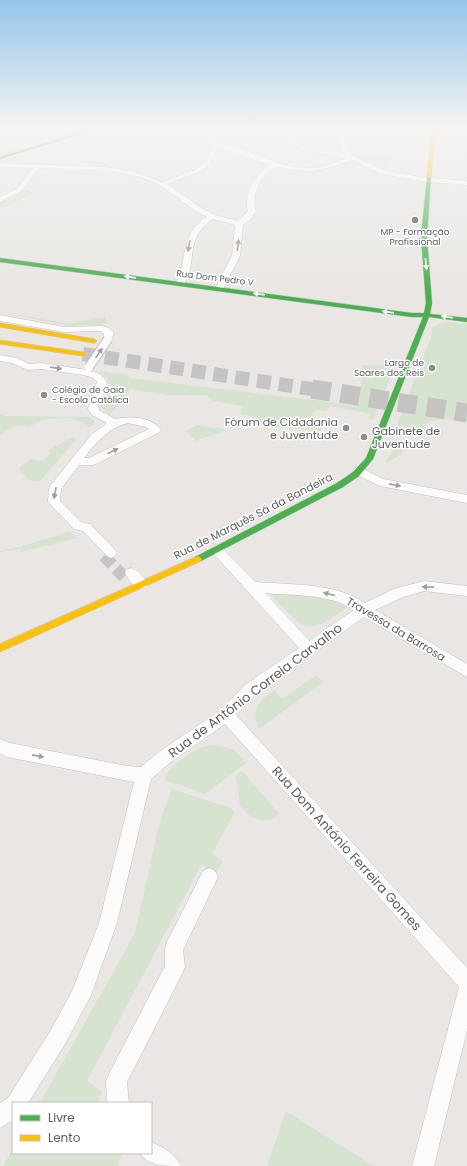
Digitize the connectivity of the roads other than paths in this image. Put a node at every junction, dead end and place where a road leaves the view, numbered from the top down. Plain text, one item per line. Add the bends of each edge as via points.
1 (25, 182) edge
2 (158, 182) edge
3 (166, 182) edge
4 (256, 182) edge
5 (428, 182) edge
6 (162, 184) junction
7 (0, 200) edge
8 (212, 217) junction
9 (239, 224) junction
10 (0, 260) edge
11 (180, 284) junction
12 (219, 289) junction
13 (427, 314) junction
14 (0, 318) edge
15 (467, 320) edge
16 (0, 325) edge
17 (0, 333) edge
18 (0, 342) edge
19 (0, 351) edge
20 (0, 358) edge
21 (86, 370) junction
22 (114, 423) junction
23 (76, 461) junction
24 (359, 471) junction
25 (467, 499) edge
26 (217, 550) junction
27 (107, 554) tunnel mouth
28 (128, 575) tunnel mouth
29 (138, 586) junction
30 (251, 587) junction
31 (467, 591) edge
32 (364, 610) junction
33 (0, 648) edge
34 (308, 649) junction
35 (467, 671) edge
36 (226, 715) junction
37 (0, 746) edge
38 (144, 775) junction
39 (210, 877) dead end
40 (467, 982) edge
41 (467, 990) edge
42 (17, 1102) edge
43 (118, 1102) edge
44 (12, 1107) edge
45 (0, 1117) edge
46 (152, 1154) edge
47 (170, 1166) edge
48 (423, 1166) edge

1 - 7 street
2 - 6 street
3 - 6 street
4 - 9 street via 249,199 252,211
5 -> 13 main road, Rua de Marquês Sá da Bandeira via 424,237 429,303
6 - 8 street
8 - 9 street
8 -> 11 street via 200,224 190,239 185,276
12 -> 9 street via 236,256
11 -> 10 main road, Rua Dom Pedro V
11 - 12 main road, Rua Dom Pedro V
13 -> 12 main road, Rua Dom Pedro V via 412,315
15 -> 13 main road, Rua Dom Pedro V
13 - 24 main road, Rua de Marquês Sá da Bandeira via 369,459
21 -> 14 street, bridge via 108,339 109,333 106,330 62,330
16 - 17 main road via 92,343
18 - 19 main road via 81,357
20 -> 21 street via 14,360 28,367
21 - 22 street via 102,382 92,404 93,410
22 - 23 street via 95,437
23 -> 22 street via 90,462 156,430 149,424 128,420
23 -> 27 street via 55,488 54,502 78,526 79,532
24 -> 25 street via 380,482
24 - 26 main road, Rua de Marquês Sá da Bandeira via 340,485
26 - 29 main road, Rua de Marquês Sá da Bandeira
26 - 30 street
28 - 29 street
29 - 33 main road, Rua de Marquês Sá da Bandeira
32 -> 30 street, Travessa da Barrosa via 350,600 323,592
30 - 34 street
31 -> 32 street, Rua de António Correia Carvalho via 424,586 399,593
32 - 34 street, Rua de António Correia Carvalho
32 - 35 street, Travessa da Barrosa
34 - 36 street, Rua de António Correia Carvalho via 250,690
36 - 38 street, Rua de António Correia Carvalho via 166,756
36 - 40 street, Rua Dom António Ferreira Gomes
37 -> 38 street via 7,750 127,774
38 - 42 street via 108,923 81,995
39 - 43 street via 174,949 175,967 116,1081
41 - 48 street
44 - 45 street
46 - 47 street

